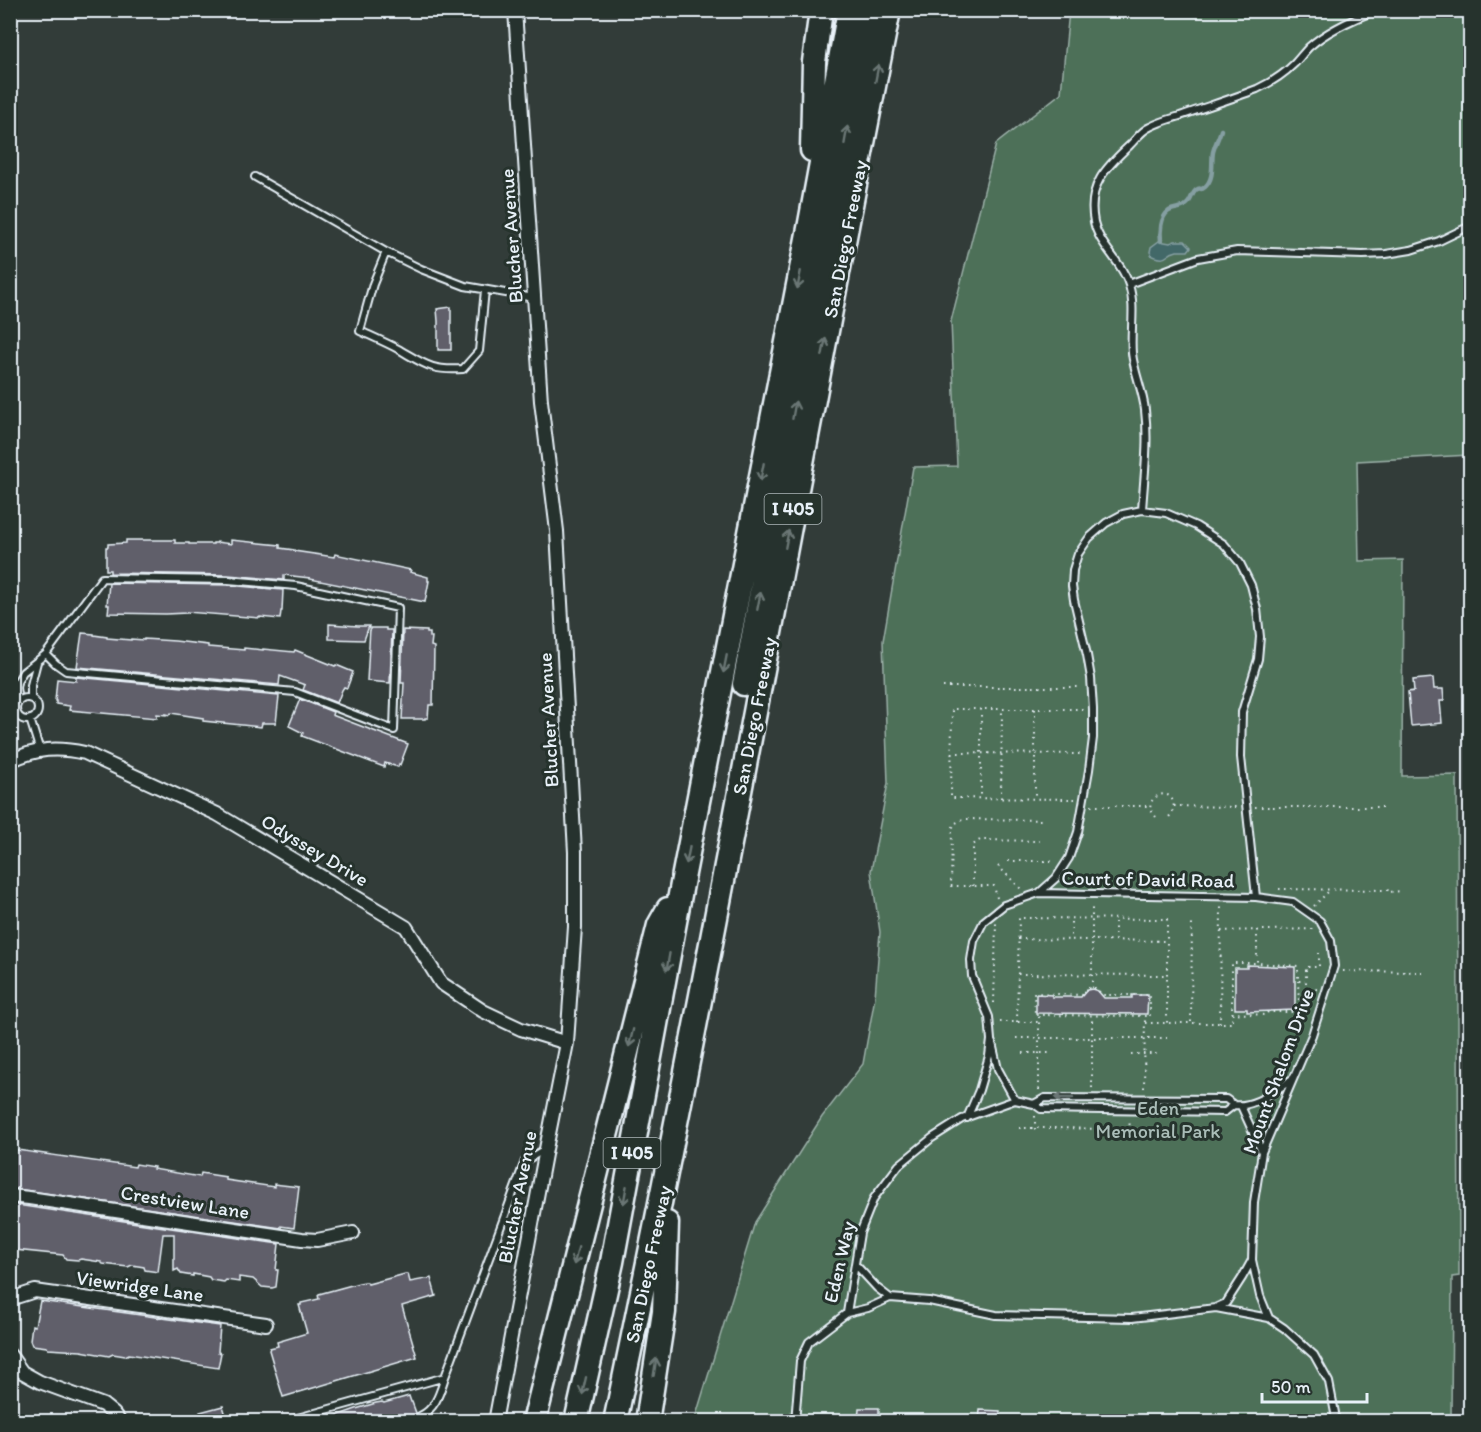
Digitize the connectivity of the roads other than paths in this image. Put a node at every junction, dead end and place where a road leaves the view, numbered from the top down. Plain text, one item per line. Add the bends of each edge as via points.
1 (515, 10) edge
2 (821, 10) edge
3 (849, 10) edge
4 (869, 10) edge
5 (889, 10) edge
6 (1377, 10) edge
7 (255, 177) dead end
8 (810, 223) junction
9 (1470, 226) edge
10 (386, 252) junction
11 (1129, 284) junction
12 (485, 290) junction
13 (534, 298) junction
14 (1142, 510) junction
15 (46, 654) junction
16 (38, 662) junction
17 (31, 699) junction
18 (18, 702) junction
19 (30, 719) junction
20 (40, 750) junction
21 (10, 761) edge
22 (682, 884) junction
23 (1039, 893) junction
24 (1256, 897) junction
25 (991, 1040) junction
26 (567, 1043) junction
27 (1295, 1077) junction
28 (1016, 1100) junction
29 (1037, 1103) junction
30 (1238, 1106) junction
31 (967, 1118) junction
32 (546, 1149) junction
33 (1262, 1152) junction
34 (670, 1156) junction
35 (10, 1197) edge
36 (353, 1233) dead end
37 (1252, 1260) junction
38 (855, 1264) junction
39 (890, 1298) junction
40 (10, 1299) edge
41 (1216, 1308) junction
42 (847, 1313) junction
43 (1269, 1318) junction
44 (266, 1324) dead end
45 (10, 1355) edge
46 (445, 1377) junction
47 (420, 1416) dead end
48 (120, 1422) edge
49 (283, 1422) edge
50 (495, 1422) edge
51 (534, 1422) edge
52 (576, 1422) edge
53 (600, 1422) edge
54 (615, 1422) edge
55 (647, 1422) edge
56 (795, 1422) edge
57 (1334, 1422) edge

1 - 13 street, Blucher Avenue
2 - 8 highway via 814,62
3 - 8 highway
53 -> 4 highway via 654,1160
34 -> 5 highway, San Diego Freeway / I 405
6 - 11 lane via 1329,33 1276,78 1257,88 1148,127 1108,165 1098,182 1092,210 1103,242
7 - 10 lane
8 -> 22 highway, San Diego Freeway / I 405
9 - 11 lane via 1439,242 1386,254 1217,254
10 - 12 lane via 465,286
10 - 12 lane via 360,331 426,366 463,369 479,351
11 - 14 lane via 1133,358 1145,408 1147,440
12 - 13 lane
13 - 26 street, Blucher Avenue via 557,531 575,852 575,927
14 - 23 lane via 1106,523 1089,538 1073,570 1074,600 1092,687 1091,754 1078,832 1056,878
14 - 24 lane via 1166,513 1224,544 1251,585 1260,637 1258,659 1242,712 1241,757
15 - 15 lane via 102,578 228,580 296,586 398,608 394,729 295,692 66,671
15 - 16 lane
16 - 17 lane
16 - 18 lane via 22,672 16,688
17 - 18 lane
17 - 19 lane via 38,708
18 - 19 lane via 18,716
19 - 20 lane
20 - 21 street, Odyssey Drive
20 - 26 street, Odyssey Drive via 85,753 218,814 406,927 441,983 483,1011 521,1029
22 -> 51 highway via 659,925
22 -> 52 highway, San Diego Freeway / I 405 via 612,1262
23 - 24 lane, Court of David Road
23 - 25 lane via 1002,906 984,921 974,941 972,976 989,1022
24 - 27 lane, Mount Shalom Drive via 1293,902 1320,921 1331,941 1334,966
25 - 28 lane via 998,1069
25 - 31 lane via 979,1090
26 - 32 street, Blucher Avenue
27 - 30 lane via 1274,1094
27 - 33 lane, Mount Shalom Drive
28 - 29 lane
28 - 31 lane, Eden Way
30 -> 29 lane via 1226,1099 1045,1098
29 - 30 lane via 1041,1109 1225,1112
30 - 33 lane
31 - 38 lane, Eden Way via 932,1138 899,1165 874,1198 860,1233
32 - 46 lane via 525,1161
32 - 50 street, Blucher Avenue
33 - 37 lane, Mount Shalom Drive via 1254,1202
34 - 54 highway, San Diego Freeway / I 405
55 -> 34 highway via 664,1312
35 - 36 street, Crestview Lane via 302,1239
37 - 41 lane via 1226,1303
37 - 43 lane, Mount Shalom Drive
38 - 39 lane
38 - 42 lane, Eden Way
39 - 41 lane via 929,1301 996,1315 1132,1318
39 - 42 lane
40 - 44 street, Viewridge Lane via 35,1291
41 - 43 lane
42 - 56 lane, Eden Way via 809,1342 800,1361
43 - 57 lane via 1314,1355 1329,1382
45 - 48 street via 22,1372 104,1405
46 - 47 lane via 440,1395
46 - 49 lane

